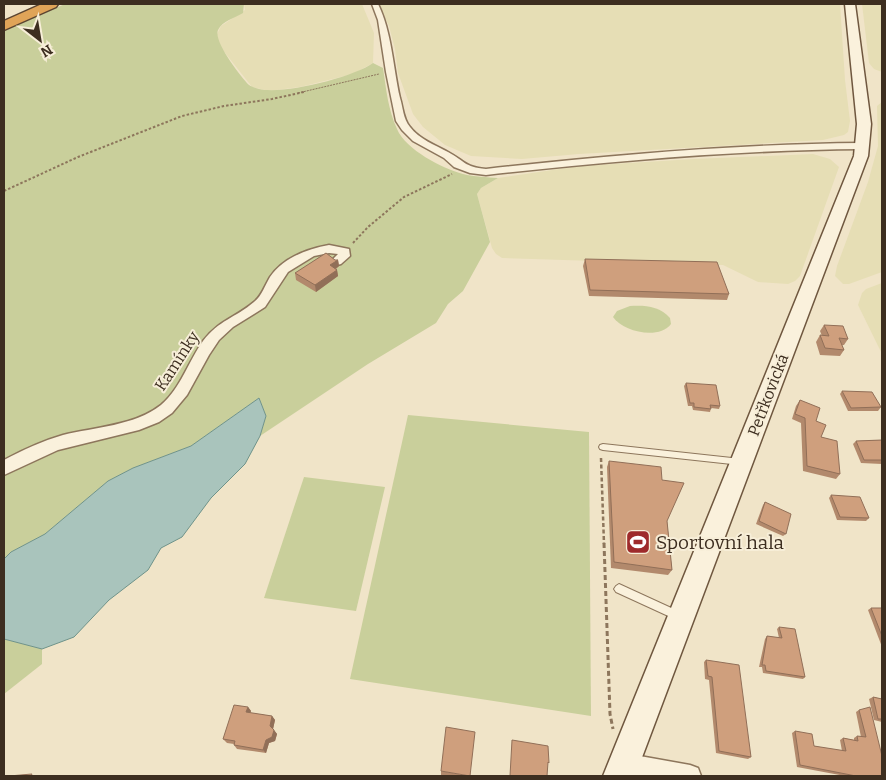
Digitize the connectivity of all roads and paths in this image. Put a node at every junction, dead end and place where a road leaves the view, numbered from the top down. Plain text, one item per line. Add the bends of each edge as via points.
1 (36, 4) edge
2 (52, 4) edge
3 (375, 4) edge
4 (850, 4) edge
5 (4, 18) edge
6 (4, 26) edge
7 (390, 72) junction
8 (862, 146) junction
9 (466, 168) junction
10 (4, 191) edge
11 (341, 256) joint
12 (604, 447) joint
13 (743, 463) junction
14 (4, 468) edge
15 (619, 589) dead end
16 (681, 617) junction
17 (614, 731) dead end
18 (621, 770) edge
19 (690, 776) edge

1 - 5 highway
2 - 6 highway
3 - 7 street via 382,20
4 - 8 street, Petřkovická via 864,124
7 - 9 street via 401,121 407,130 416,139
7 - 10 path via 182,116 78,157
8 - 9 street via 648,155 486,172
8 - 13 street, Petřkovická
9 - 11 path via 404,197 368,227
11 - 14 street, Kamínky via 333,248 308,254 279,273 260,304 214,337 177,398 164,410 144,421 62,442 29,454
12 - 13 lane
12 - 17 path via 600,447 609,697
13 - 16 street, Petřkovická
15 - 16 lane
16 - 18 street, Petřkovická
18 - 19 street

